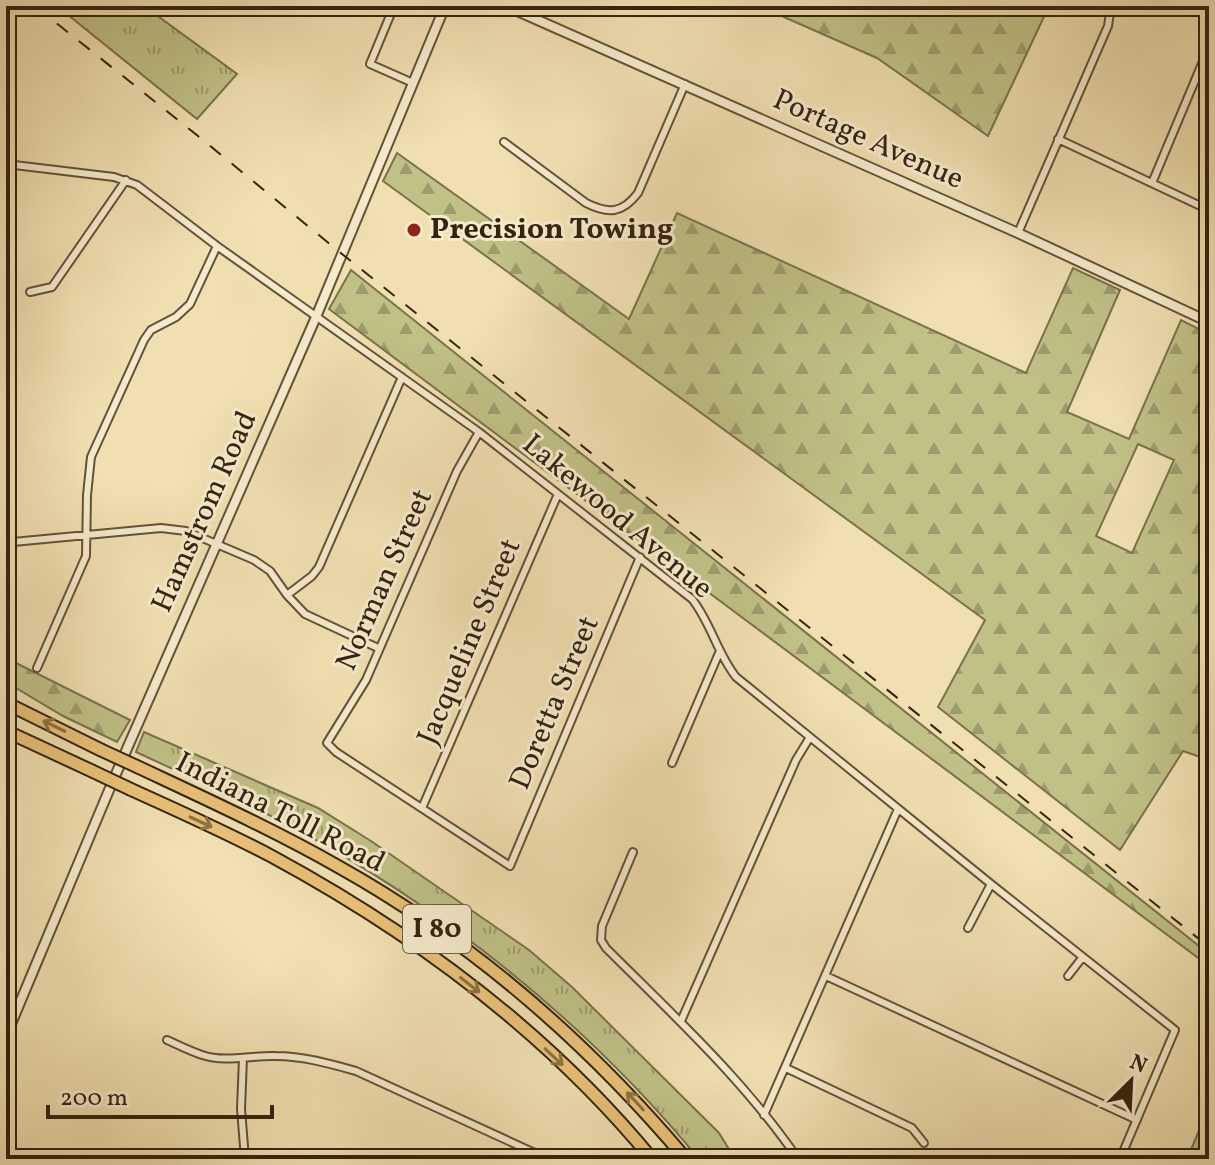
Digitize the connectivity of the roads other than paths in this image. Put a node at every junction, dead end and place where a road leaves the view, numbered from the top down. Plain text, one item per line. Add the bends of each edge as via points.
1 (394, 6) edge
2 (445, 6) edge
3 (506, 6) edge
4 (1111, 6) edge
5 (1209, 47) edge
6 (1196, 78) junction
7 (413, 83) junction
8 (685, 84) junction
9 (1209, 84) edge
10 (1058, 139) junction
11 (504, 142) dead end
12 (6, 164) edge
13 (126, 180) junction
14 (1152, 183) junction
15 (1209, 210) edge
16 (1018, 233) junction
17 (217, 246) junction
18 (30, 292) dead end
19 (316, 317) junction
20 (1209, 322) edge
21 (402, 377) junction
22 (479, 432) junction
23 (558, 494) junction
24 (87, 535) junction
25 (6, 540) edge
26 (218, 544) junction
27 (640, 557) junction
28 (287, 595) junction
29 (378, 648) junction
30 (719, 653) junction
31 (37, 668) dead end
32 (6, 703) edge
33 (6, 731) edge
34 (810, 737) junction
35 (672, 763) dead end
36 (422, 808) junction
37 (898, 809) junction
38 (633, 852) dead end
39 (991, 884) junction
40 (968, 928) dead end
41 (1082, 958) junction
42 (826, 976) junction
43 (1068, 976) dead end
44 (681, 1021) junction
45 (6, 1036) edge
46 (167, 1040) dead end
47 (243, 1058) junction
48 (786, 1068) junction
49 (764, 1115) junction
50 (1137, 1120) junction
51 (924, 1143) dead end
52 (245, 1159) edge
53 (540, 1159) edge
54 (652, 1159) edge
55 (686, 1159) edge
56 (798, 1159) edge
57 (1120, 1159) edge

1 - 7 street via 370,64
2 - 7 street, Hamstrom Road
3 - 8 street, Portage Avenue
4 - 10 street via 1108,26
5 - 6 street
6 - 9 street
6 - 14 street
7 - 19 street, Hamstrom Road
8 - 11 street via 638,193 622,208 611,211 586,203
8 - 16 street, Portage Avenue
10 - 14 street
10 - 16 street
12 - 13 street, Lakewood Avenue
13 - 17 street, Lakewood Avenue
13 - 18 street via 52,287
14 - 15 street
16 - 20 street, Portage Avenue
17 - 19 street, Lakewood Avenue
17 - 24 street via 190,304 144,340 91,457
19 - 21 street, Lakewood Avenue
19 - 26 street, Hamstrom Road
21 - 22 street, Lakewood Avenue
21 - 28 street via 319,567
22 - 23 street, Lakewood Avenue
22 - 29 street, Norman Street
23 - 27 street, Lakewood Avenue
23 - 36 street, Jacqueline Street
24 - 25 street
24 - 26 street via 161,528
24 - 31 street via 86,556
26 - 28 street via 262,565
26 - 45 street, Hamstrom Road
27 - 30 street, Lakewood Avenue via 692,599
27 - 36 street, Doretta Street via 510,866
28 - 29 street via 305,614
29 - 36 street, Norman Street via 366,680 327,743
30 - 34 street, Lakewood Avenue via 736,677
30 - 35 street
55 -> 32 highway, Indiana Toll Road / I 80, bridge via 552,1019 408,909 283,836
33 -> 54 highway, Indiana Toll Road / I 80, bridge via 272,857 417,946 538,1043
34 - 37 street, Lakewood Avenue
34 - 44 street
37 - 39 street, Lakewood Avenue
37 - 42 street
38 - 44 street via 601,940
39 - 40 street
39 - 41 street, Lakewood Avenue
41 - 43 street
41 - 50 street, Lakewood Avenue via 1175,1030
42 - 48 street
42 - 50 street
44 - 49 street
46 - 47 street via 201,1055
47 - 52 street
47 - 53 street via 279,1056 356,1071
48 - 49 street
48 - 51 street via 912,1128
49 - 56 street
50 - 57 street

